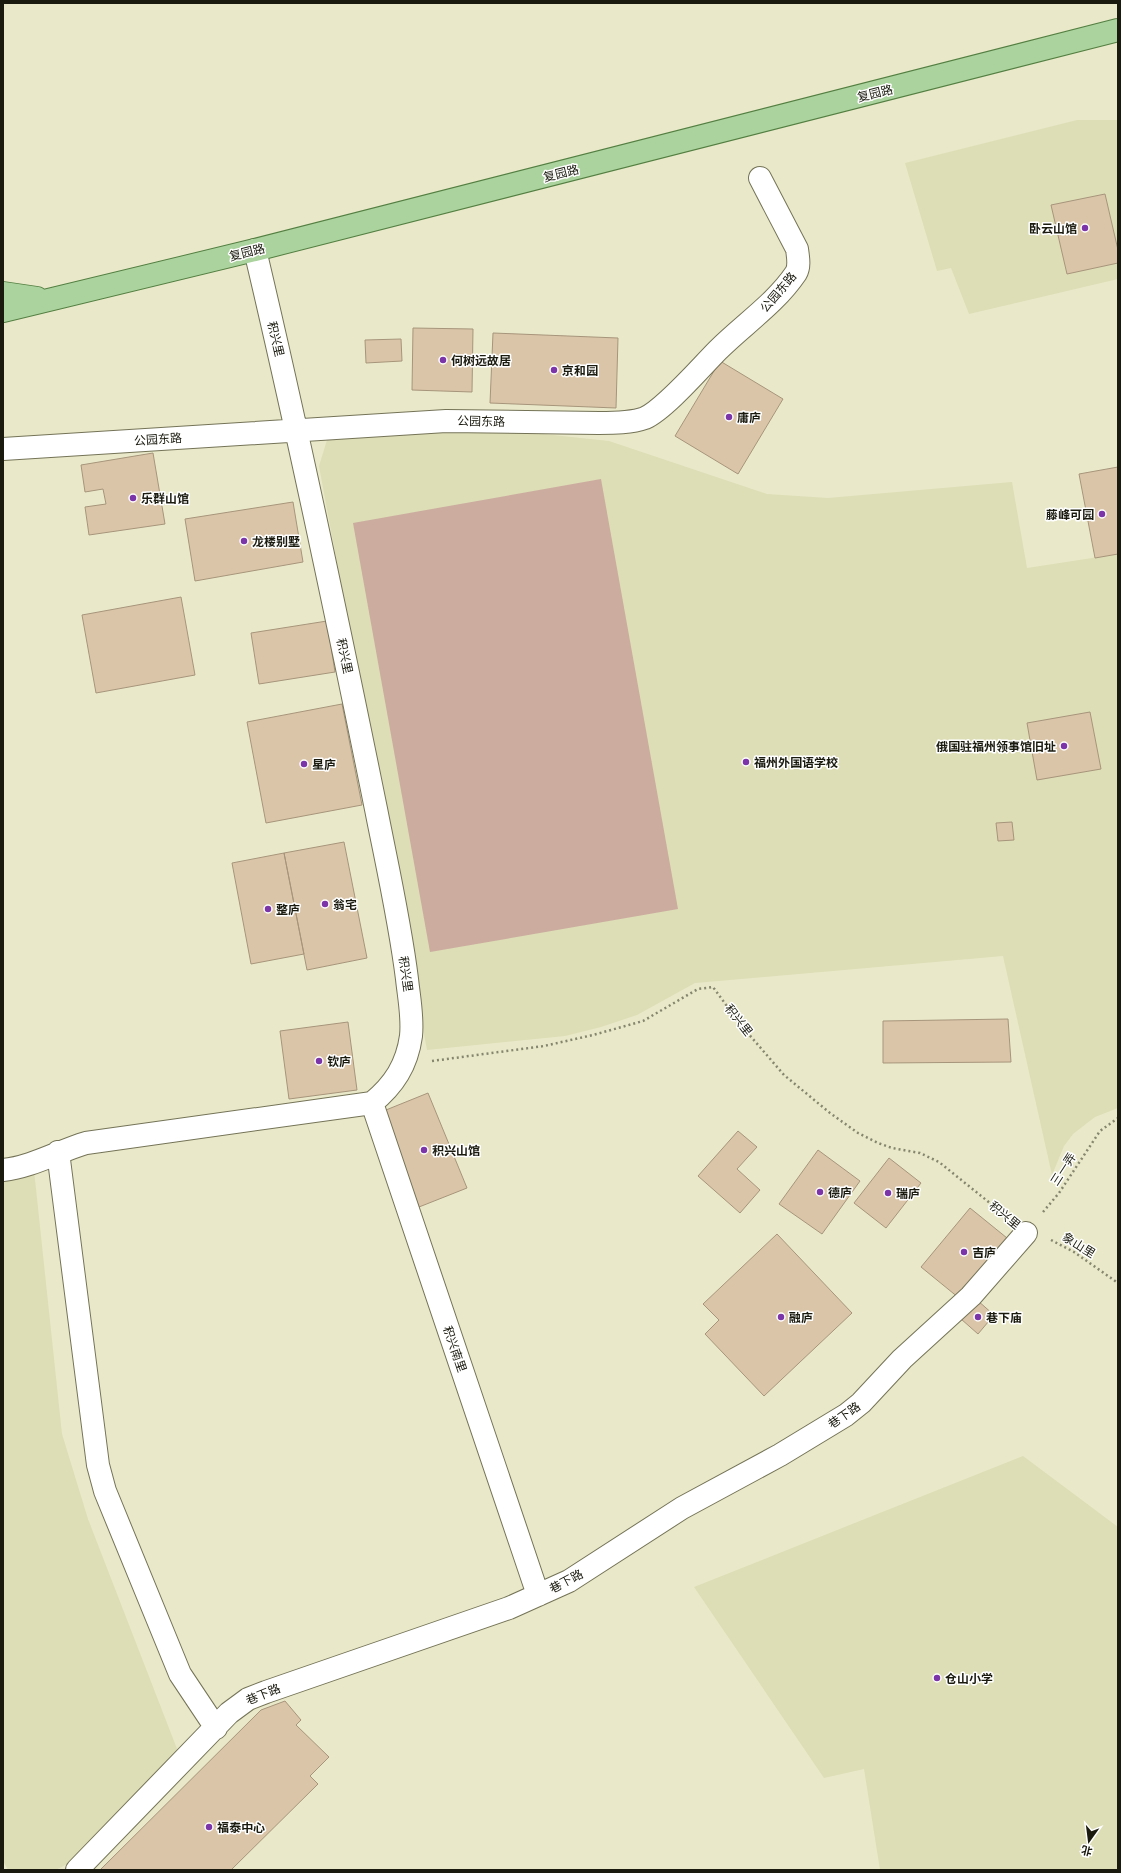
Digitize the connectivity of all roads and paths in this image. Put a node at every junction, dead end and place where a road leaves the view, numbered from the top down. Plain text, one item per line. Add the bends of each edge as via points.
1 (1118, 30) edge
2 (760, 178) dead end
3 (255, 250) junction
4 (3, 293) edge
5 (50, 299) junction
6 (3, 311) edge
7 (3, 324) edge
8 (297, 430) junction
9 (3, 449) edge
10 (404, 1064) junction
11 (372, 1103) junction
12 (1118, 1118) edge
13 (58, 1152) junction
14 (3, 1170) edge
15 (1026, 1233) junction
16 (1118, 1282) edge
17 (538, 1595) junction
18 (216, 1728) junction
19 (77, 1870) edge

1 - 3 main road, 复园路
2 - 8 street, 公园东路 via 797,250 797,272 766,308 720,348 668,400 645,418 599,423 446,421
3 - 5 main road, 复园路
3 - 8 street, 积兴里
4 - 5 main road
5 - 6 main road, 复园路
5 - 7 main road
8 - 9 street, 公园东路
8 - 10 street, 积兴里 via 351,684 404,958 412,1020
10 - 11 street, 积兴里 via 398,1076
10 - 15 path, 积兴里 via 544,1046 593,1035 643,1021 698,989 713,987 740,1024 784,1075 830,1113 858,1134 878,1144 920,1153 939,1162
11 - 13 street via 86,1143
11 - 17 street, 积兴南里
12 - 15 path, 三一弄 via 1100,1131 1059,1193
13 - 14 street via 19,1167
13 - 18 street via 98,1465 105,1491 180,1674
15 - 16 path, 象山里 via 1055,1240
15 - 17 street, 巷下路 via 971,1296 902,1359 862,1403 846,1415 780,1455 682,1508 569,1581
17 - 18 street, 巷下路 via 510,1608 266,1692 229,1712
18 - 19 street, 巷下路

